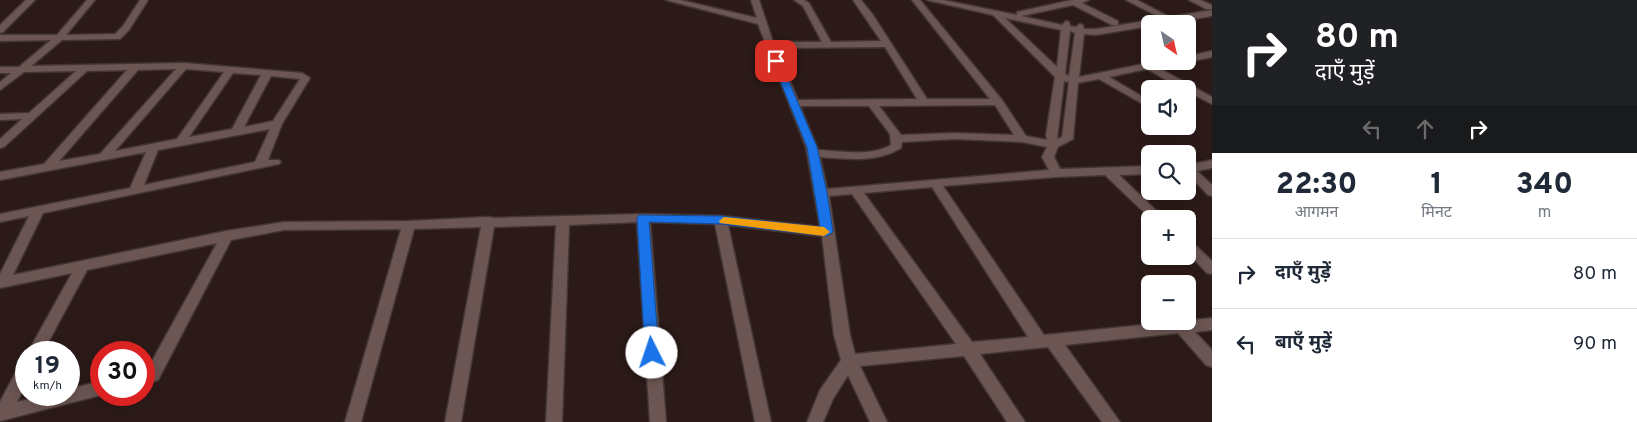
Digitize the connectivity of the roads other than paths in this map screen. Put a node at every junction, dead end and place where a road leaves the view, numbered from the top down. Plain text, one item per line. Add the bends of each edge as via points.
1 (31, 0) edge
2 (91, 0) edge
3 (144, 0) edge
4 (670, 0) edge
5 (755, 0) edge
6 (798, 0) edge
7 (857, 0) edge
8 (916, 0) edge
9 (931, 0) edge
10 (952, 0) edge
11 (1085, 0) edge
12 (1130, 0) edge
13 (1193, 0) edge
14 (1069, 2) edge
15 (979, 6) edge
16 (1211, 9) edge
17 (995, 13) junction
18 (1020, 14) junction
19 (1162, 15) joint
20 (1141, 19) edge
21 (762, 22) junction
22 (1116, 23) junction
23 (1065, 26) junction
24 (1080, 29) junction
25 (0, 30) edge
26 (0, 38) edge
27 (58, 38) junction
28 (887, 44) junction
29 (770, 45) junction
30 (828, 45) junction
31 (1212, 54) edge
32 (1201, 56) junction
33 (1196, 57) edge
34 (1212, 62) edge
35 (136, 66) junction
36 (184, 66) junction
37 (1141, 67) edge
38 (86, 68) junction
39 (0, 70) edge
40 (22, 70) junction
41 (231, 70) junction
42 (1155, 70) edge
43 (268, 72) junction
44 (1060, 76) junction
45 (1101, 76) junction
46 (1074, 81) junction
47 (0, 87) edge
48 (1141, 100) edge
49 (1212, 101) edge
50 (924, 102) junction
51 (998, 102) junction
52 (793, 103) junction
53 (872, 103) junction
54 (33, 116) junction
55 (0, 117) edge
56 (277, 124) junction
57 (236, 132) junction
58 (896, 139) junction
59 (1022, 139) junction
60 (181, 141) junction
61 (0, 145) edge
62 (1052, 145) junction
63 (154, 146) junction
64 (813, 153) junction
65 (104, 156) junction
66 (275, 162) dead end
67 (1212, 164) edge
68 (260, 165) junction
69 (48, 167) junction
70 (1196, 167) edge
71 (1141, 170) edge
72 (1108, 172) junction
73 (1056, 173) junction
74 (0, 176) edge
75 (1196, 176) edge
76 (934, 183) junction
77 (855, 190) junction
78 (135, 191) junction
79 (1212, 192) edge
80 (822, 193) junction
81 (38, 210) junction
82 (1149, 210) edge
83 (0, 218) edge
84 (643, 218) junction
85 (563, 220) junction
86 (721, 220) junction
87 (488, 221) junction
88 (409, 225) junction
89 (827, 232) junction
90 (226, 236) junction
91 (1196, 254) edge
92 (83, 265) junction
93 (1212, 269) edge
94 (2, 283) edge
95 (1212, 324) edge
96 (1196, 326) edge
97 (1153, 330) edge
98 (1185, 330) edge
99 (41, 341) edge
100 (1046, 341) junction
101 (968, 349) junction
102 (1212, 360) edge
103 (848, 361) junction
104 (155, 370) edge
105 (15, 388) edge
106 (90, 391) edge
107 (1, 414) edge
108 (353, 422) edge
109 (453, 422) edge
110 (554, 422) edge
111 (658, 422) edge
112 (762, 422) edge
113 (815, 422) edge
114 (879, 422) edge
115 (1017, 422) edge
116 (1112, 422) edge

1 - 25 street
2 - 27 street
3 - 27 street via 117,37
4 - 21 street
5 - 21 street
6 - 30 street via 806,5
7 - 28 street
8 - 51 street
9 - 15 street
10 - 15 street
11 - 14 street
12 - 19 street
13 - 16 street
14 - 18 street
14 - 22 street
15 - 17 street
15 - 18 street
16 - 19 street
16 - 24 street via 1096,32
17 - 23 street
17 - 44 street
18 - 23 street
20 - 22 street
21 - 29 street
22 - 24 street
23 - 24 street
23 - 44 street
24 - 46 street
26 - 27 street
27 - 40 street
28 - 30 street
28 - 50 street
29 - 30 street
29 - 52 street
31 - 32 street
32 - 33 street
32 - 34 street
35 - 36 street
35 - 38 street
35 - 69 street
36 - 41 street
36 - 65 street
37 - 45 street
38 - 40 street
38 - 54 street
39 - 40 street
40 - 47 street
41 - 43 street
41 - 60 street
42 - 49 street
43 - 56 street via 305,78
43 - 57 street
44 - 46 street
44 - 62 street
45 - 46 street
45 - 48 street
46 - 62 street via 1067,139
50 - 51 street
50 - 53 street
51 - 59 street
52 - 53 street
52 - 64 street
53 - 58 street
54 - 55 street
54 - 61 street
56 - 57 street
56 - 68 street
57 - 60 street
58 - 59 street via 955,136
58 - 64 street via 897,146 891,151 871,155
59 - 62 street
60 - 63 street
62 - 73 street via 1048,157
63 - 65 street
63 - 78 street
64 - 80 street
65 - 69 street
66 - 68 street
67 - 70 street
68 - 78 street
69 - 74 street
71 - 72 street
72 - 73 street
72 - 82 street
73 - 76 street
75 - 79 street
76 - 77 street
76 - 100 street
77 - 80 street
77 - 101 street
78 - 81 street
80 - 89 street
81 - 83 street
81 - 94 street
84 - 85 street
84 - 86 street
84 - 111 street
85 - 87 street
85 - 110 street
86 - 89 street
86 - 112 street
87 - 88 street
87 - 109 street
88 - 90 street via 284,226
88 - 108 street
89 - 103 street
90 - 92 street
90 - 104 street
91 - 93 street
92 - 94 street
92 - 99 street
95 - 96 street
97 - 100 street
98 - 102 street
100 - 101 street
100 - 116 street
101 - 103 street
101 - 115 street
103 - 113 street via 826,395
103 - 114 street
105 - 107 street
106 - 107 street

